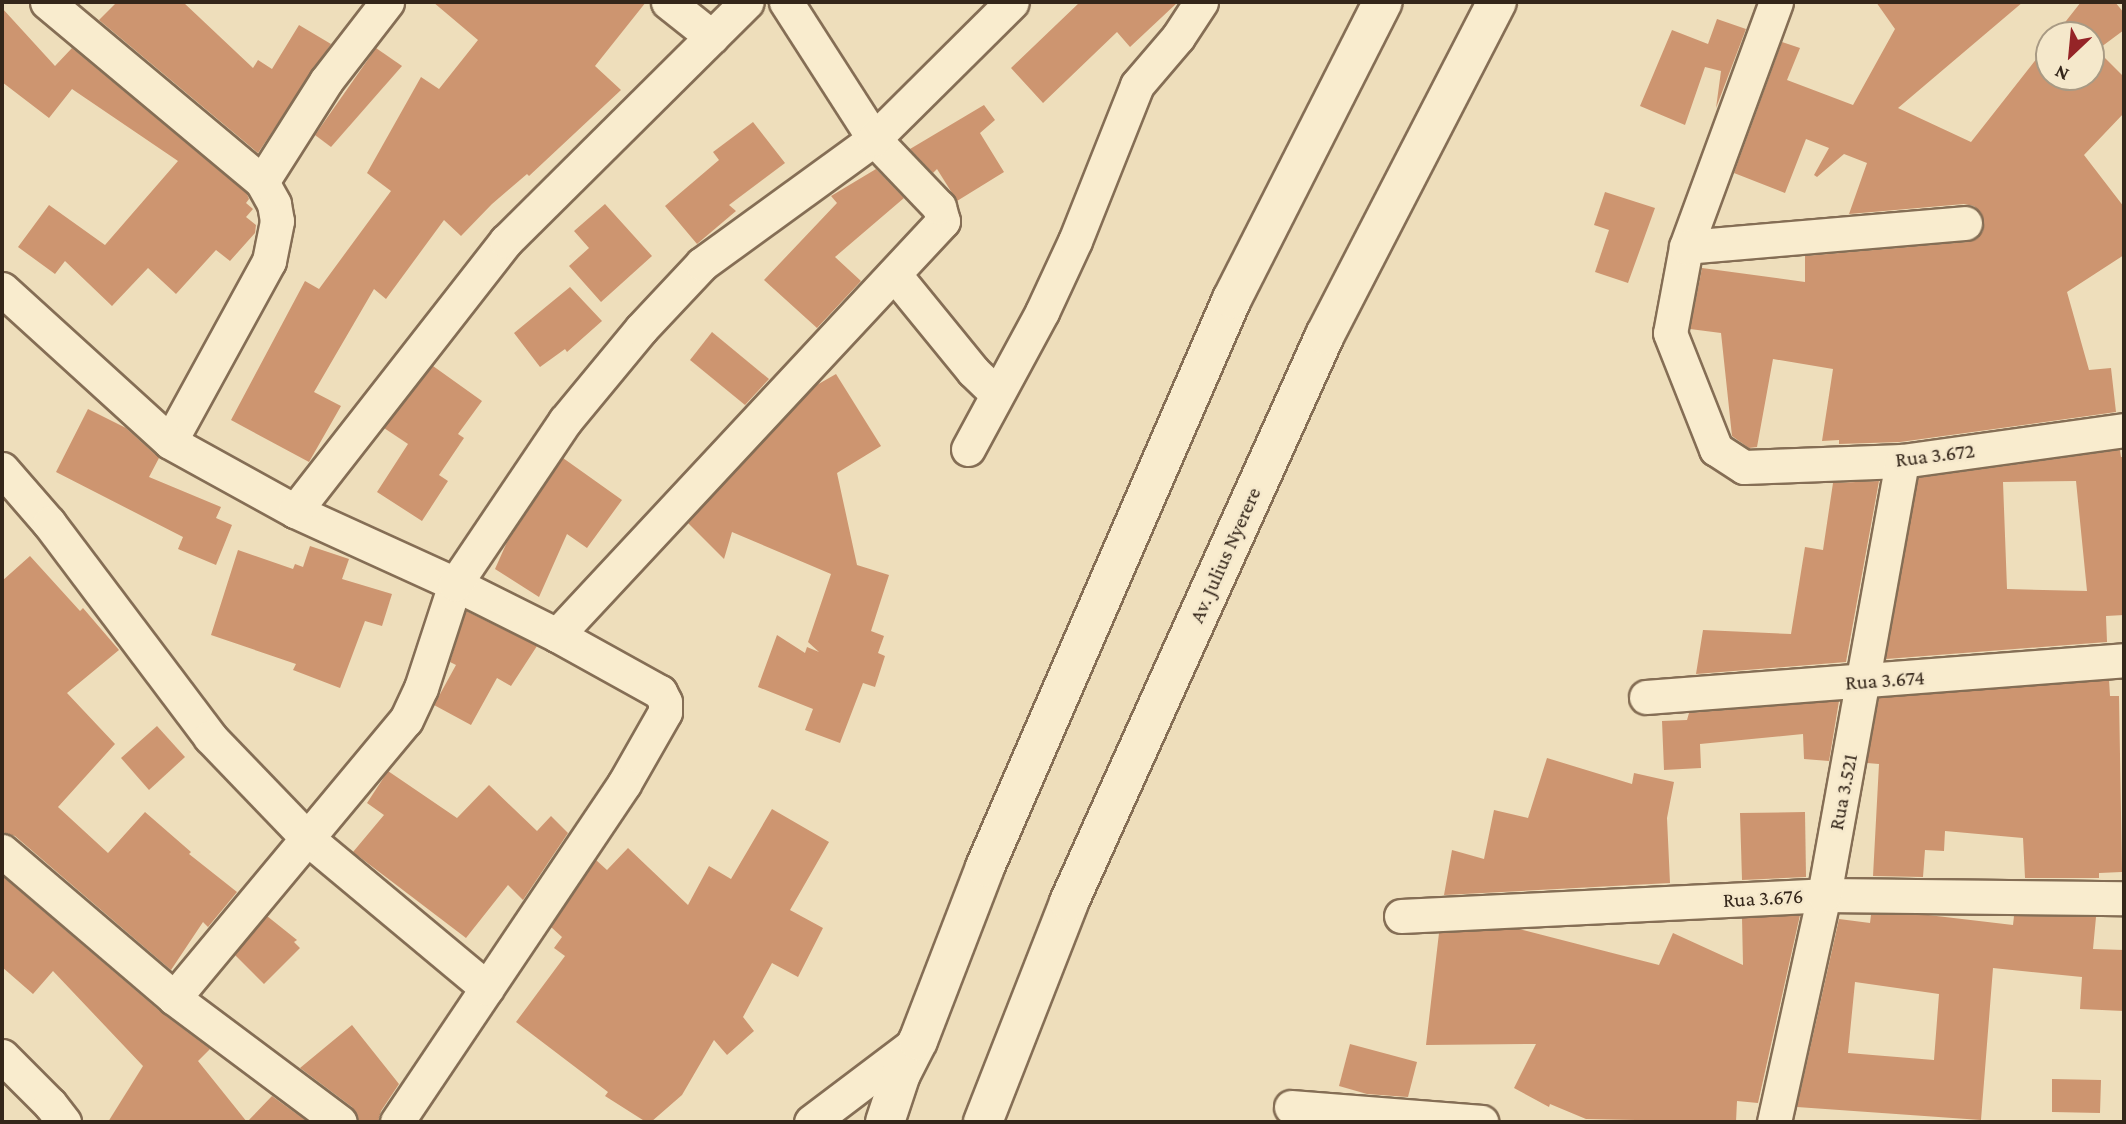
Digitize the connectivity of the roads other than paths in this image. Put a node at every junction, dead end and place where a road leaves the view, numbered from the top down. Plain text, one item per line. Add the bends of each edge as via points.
1 (47, 2) edge
2 (387, 2) edge
3 (668, 2) edge
4 (747, 2) edge
5 (786, 2) edge
6 (1012, 2) edge
7 (1201, 2) edge
8 (1383, 2) edge
9 (1497, 2) edge
10 (1776, 2) edge
11 (712, 37) junction
12 (874, 139) junction
13 (262, 182) junction
14 (1965, 223) dead end
15 (1686, 247) junction
16 (894, 274) junction
17 (2, 289) edge
18 (997, 394) junction
19 (2124, 430) edge
20 (170, 442) junction
21 (968, 449) dead end
22 (1902, 461) junction
23 (2, 469) edge
24 (295, 511) junction
25 (455, 584) junction
26 (557, 635) junction
27 (2124, 660) edge
28 (1863, 682) junction
29 (1646, 697) dead end
30 (308, 839) junction
31 (2, 851) edge
32 (1824, 895) junction
33 (2124, 898) edge
34 (1401, 916) dead end
35 (487, 988) junction
36 (174, 998) junction
37 (918, 1041) junction
38 (2, 1056) edge
39 (1290, 1107) dead end
40 (64, 1122) edge
41 (340, 1122) edge
42 (397, 1122) edge
43 (811, 1122) edge
44 (885, 1122) edge
45 (983, 1122) edge
46 (1481, 1122) edge
47 (1774, 1122) edge

1 - 13 street
2 - 13 street via 326,81
3 - 11 street
4 - 11 street
5 - 12 street
6 - 12 street
7 - 18 street via 1136,85 1075,240
8 - 37 main road via 1232,299 985,867
9 - 45 main road, Av. Julius Nyerere via 1325,335 1069,902
10 - 15 street
11 - 24 street via 506,241
12 - 16 street via 943,213 943,221
12 - 25 street via 702,264 565,421
13 - 20 street via 277,221 269,261
14 - 15 street
15 - 22 street, Rua 3.672 via 1670,333 1716,449 1744,467
16 - 18 street
16 - 26 street
17 - 20 street
18 - 21 street
19 - 22 street, Rua 3.672
20 - 24 street
22 - 28 street, Rua 3.521
23 - 30 street via 49,523 210,737
24 - 25 street
25 - 26 street
25 - 30 street via 406,720
26 - 35 street via 660,692 665,712 624,784
27 - 28 street, Rua 3.674
28 - 29 street, Rua 3.674
28 - 32 street, Rua 3.521
30 - 35 street
30 - 36 street
31 - 36 street
32 - 33 street, Rua 3.676
32 - 34 street, Rua 3.676
32 - 47 street, Rua 3.521
35 - 42 street
36 - 41 street
37 - 43 street
37 - 44 main road
38 - 40 street
39 - 46 street

